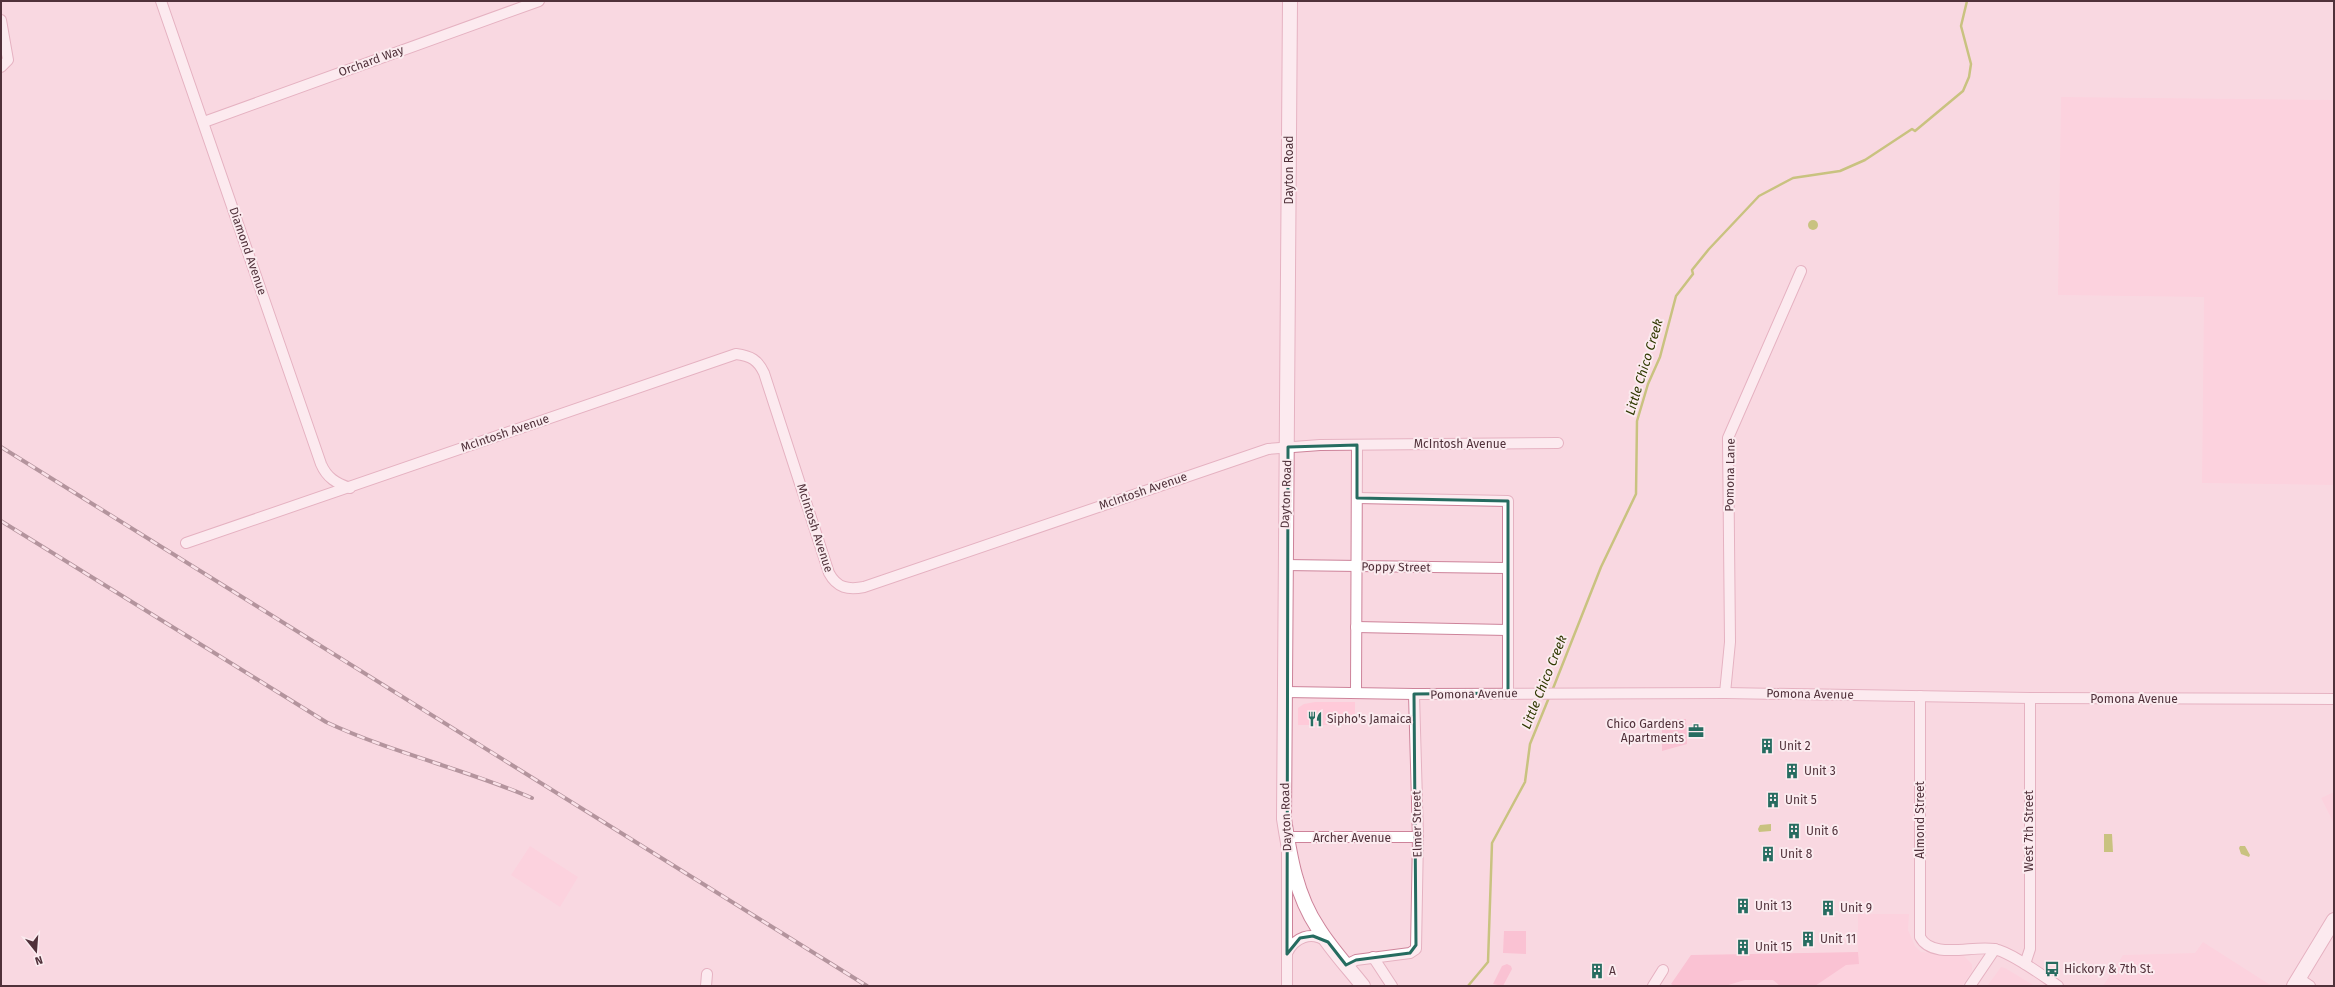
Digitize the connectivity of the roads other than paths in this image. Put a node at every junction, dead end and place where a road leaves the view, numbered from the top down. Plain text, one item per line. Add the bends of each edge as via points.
1 (161, 1) edge
2 (539, 1) edge
3 (1290, 1) edge
4 (1, 20) edge
5 (5, 63) edge
6 (204, 122) junction
7 (1801, 272) dead end
8 (1558, 443) dead end
9 (1357, 445) junction
10 (1288, 447) junction
11 (350, 488) junction
12 (1357, 498) junction
13 (186, 544) dead end
14 (1286, 565) junction
15 (1356, 566) junction
16 (1506, 568) junction
17 (1356, 627) junction
18 (1507, 630) junction
19 (1286, 692) junction
20 (1356, 693) junction
21 (1508, 693) junction
22 (1725, 693) junction
23 (1414, 694) junction
24 (1920, 696) junction
25 (2030, 698) junction
26 (2334, 699) edge
27 (1287, 837) junction
28 (1418, 837) junction
29 (2334, 920) edge
30 (1328, 942) junction
31 (1995, 949) junction
32 (1287, 954) junction
33 (1373, 957) junction
34 (2025, 964) junction
35 (1346, 965) junction
36 (1663, 970) dead end
37 (707, 974) dead end
38 (2301, 984) edge
39 (706, 986) edge
40 (1287, 986) edge
41 (1363, 986) edge
42 (1392, 986) edge
43 (1653, 986) edge
44 (1970, 986) edge
45 (2058, 986) edge

1 - 6 street, Diamond Avenue
2 - 6 street, Orchard Way
3 - 10 street, Dayton Road
4 - 5 street
6 - 11 street, Diamond Avenue via 321,464 331,479
7 - 22 street, Pomona Lane via 1728,438 1730,642
8 - 9 street, McIntosh Avenue
9 - 10 street, McIntosh Avenue
9 - 12 street
10 - 11 street, McIntosh Avenue via 1251,454 854,589 838,585 829,573 767,379 760,364 746,356 726,356
10 - 14 street, Dayton Road
11 - 13 street, McIntosh Avenue
12 - 15 street
12 - 16 street via 1508,501
14 - 15 street, Poppy Street
14 - 19 street, Dayton Road
15 - 16 street, Poppy Street
15 - 17 street
16 - 18 street
17 - 18 street
17 - 20 street
18 - 21 street
19 - 20 street, Pomona Avenue
19 - 27 street, Dayton Road via 1284,818
20 - 23 street, Pomona Avenue
21 - 22 street, Pomona Avenue
21 - 23 street, Pomona Avenue
22 - 24 street, Pomona Avenue
23 - 28 street, Elmer Street
24 - 25 street, Pomona Avenue
24 - 31 street, Almond Street via 1919,930 1924,943 1935,949
25 - 26 street, Pomona Avenue
25 - 34 street, West 7th Street via 2030,949
27 - 28 street, Archer Avenue
27 - 30 street via 1291,866 1300,894 1318,929
27 - 32 street, Dayton Road
28 - 33 street, Elmer Street via 1416,945 1413,952
29 - 38 street
30 - 32 street via 1313,936 1304,937 1292,944
30 - 35 street
31 - 34 street
31 - 44 street
32 - 40 street, Dayton Road
33 - 35 street
33 - 42 street
34 - 45 street
35 - 41 street
36 - 43 street
37 - 39 street

